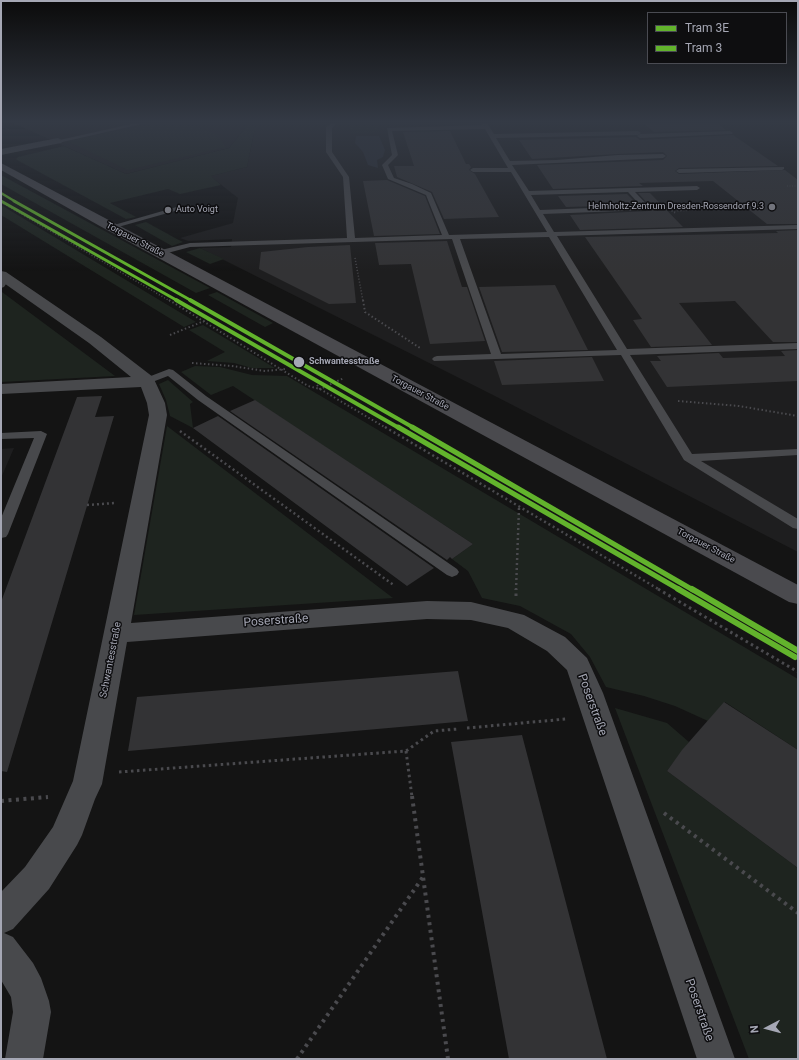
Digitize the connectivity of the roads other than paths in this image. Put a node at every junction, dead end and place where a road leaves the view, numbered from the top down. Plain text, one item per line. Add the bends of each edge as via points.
1 (13, 172) edge
2 (343, 172) edge
3 (388, 172) edge
4 (514, 172) edge
5 (697, 188) dead end
6 (630, 190) junction
7 (526, 193) junction
8 (180, 208) dead end
9 (538, 212) junction
10 (111, 227) junction
11 (798, 227) edge
12 (552, 234) junction
13 (451, 237) junction
14 (351, 240) junction
15 (160, 253) junction
16 (2, 279) edge
17 (798, 346) edge
18 (623, 352) junction
19 (498, 357) junction
20 (437, 359) road end
21 (147, 382) junction
22 (1, 389) edge
23 (1, 436) edge
24 (798, 452) edge
25 (688, 458) junction
26 (798, 525) edge
27 (1, 534) edge
28 (452, 572) dead end
29 (798, 596) edge
30 (117, 633) junction
31 (1, 916) edge
32 (1, 949) edge
33 (24, 1059) edge
34 (716, 1059) edge

1 - 10 main road, Torgauer Straße
2 - 14 lane via 346,177
3 - 13 lane via 391,179 429,194
4 - 7 lane
5 - 6 lane
6 - 7 lane
6 - 9 lane via 647,208
7 - 9 lane
8 - 10 lane
9 - 12 lane
10 - 15 main road, Torgauer Straße
11 - 12 lane
12 - 13 lane
12 - 18 lane
13 - 14 lane
13 - 19 lane
14 - 15 lane via 190,245
15 - 29 main road, Torgauer Straße
16 - 21 street, Schwantesstraße via 95,340
17 - 18 lane
18 - 19 lane
18 - 25 lane
19 - 20 lane
21 - 22 street
21 - 28 lane via 169,372 202,398
21 - 30 street, Schwantesstraße via 158,415
23 - 27 lane via 42,434
24 - 25 lane
25 - 26 lane
30 - 31 street, Schwantesstraße via 87,784 66,835 37,878
30 - 34 street, Poserstraße via 427,610 471,611 515,621 556,644 578,665 589,693
32 - 33 street via 20,976 31,1001 32,1012

